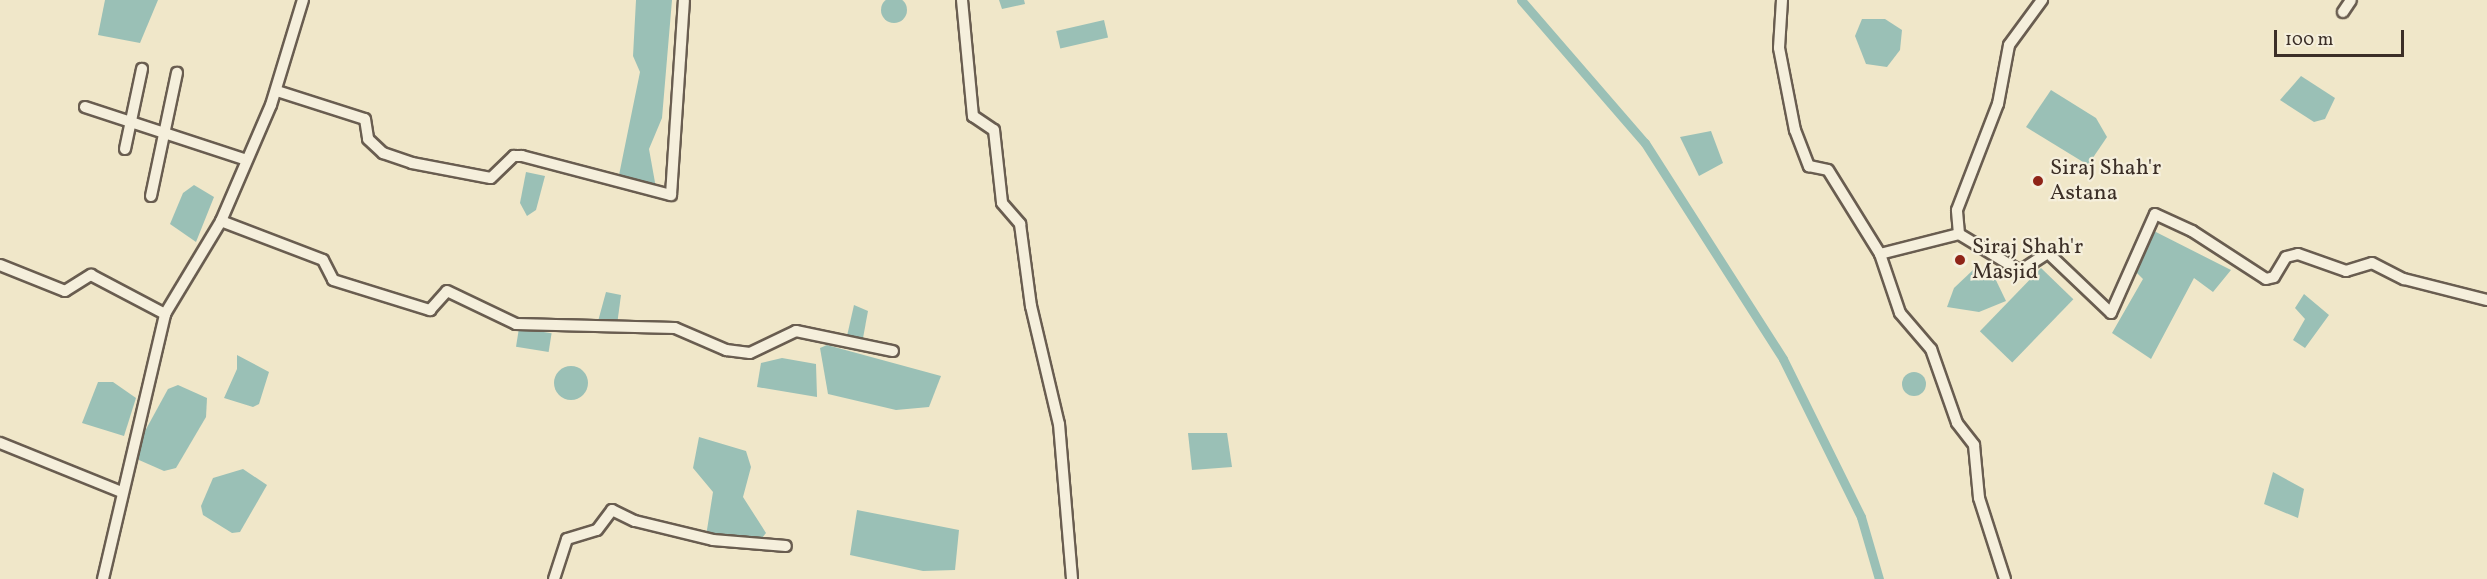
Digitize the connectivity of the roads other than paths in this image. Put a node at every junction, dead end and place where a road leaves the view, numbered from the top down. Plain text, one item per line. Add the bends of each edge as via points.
1 (303, 0) edge
2 (684, 0) edge
3 (962, 0) edge
4 (1782, 0) edge
5 (2042, 0) edge
6 (2351, 0) edge
7 (2343, 12) dead end
8 (142, 69) dead end
9 (177, 73) dead end
10 (277, 91) junction
11 (85, 107) dead end
12 (131, 119) junction
13 (168, 130) junction
14 (125, 149) dead end
15 (244, 159) junction
16 (151, 196) dead end
17 (221, 220) junction
18 (1959, 234) junction
19 (1880, 254) junction
20 (0, 265) edge
21 (2487, 300) edge
22 (165, 314) junction
23 (893, 351) dead end
24 (0, 443) edge
25 (121, 492) junction
26 (786, 546) dead end
27 (103, 579) edge
28 (554, 579) edge
29 (1072, 579) edge
30 (2005, 579) edge

1 - 10 street
2 - 10 street via 671,195 522,156 514,156 491,178 412,163 383,153 368,139 365,119
3 - 29 street via 973,116 994,130 1002,203 1020,224 1031,306 1059,424
4 - 19 street via 1779,48 1795,130 1809,166 1828,170
5 - 18 street via 2009,45 1998,104 1957,210
6 - 7 street
8 - 12 street
9 - 13 street
10 - 15 street
11 - 12 street
12 - 13 street
12 - 14 street
13 - 15 street
13 - 16 street
15 - 17 street
17 - 22 street
17 - 23 street via 323,260 333,280 430,310 447,291 516,324 675,328 738,352 761,349 796,331
18 - 19 street
18 - 21 street via 2020,271 2048,253 2111,313 2155,214 2192,231 2266,279 2274,277 2286,257 2298,254 2346,271 2372,263 2404,279
19 - 30 street via 1900,313 1931,349 1957,423 1974,446 1979,498
20 - 22 street via 65,291 91,275
22 - 25 street
24 - 25 street
25 - 27 street
26 - 28 street via 713,540 635,521 612,510 597,530 567,539

